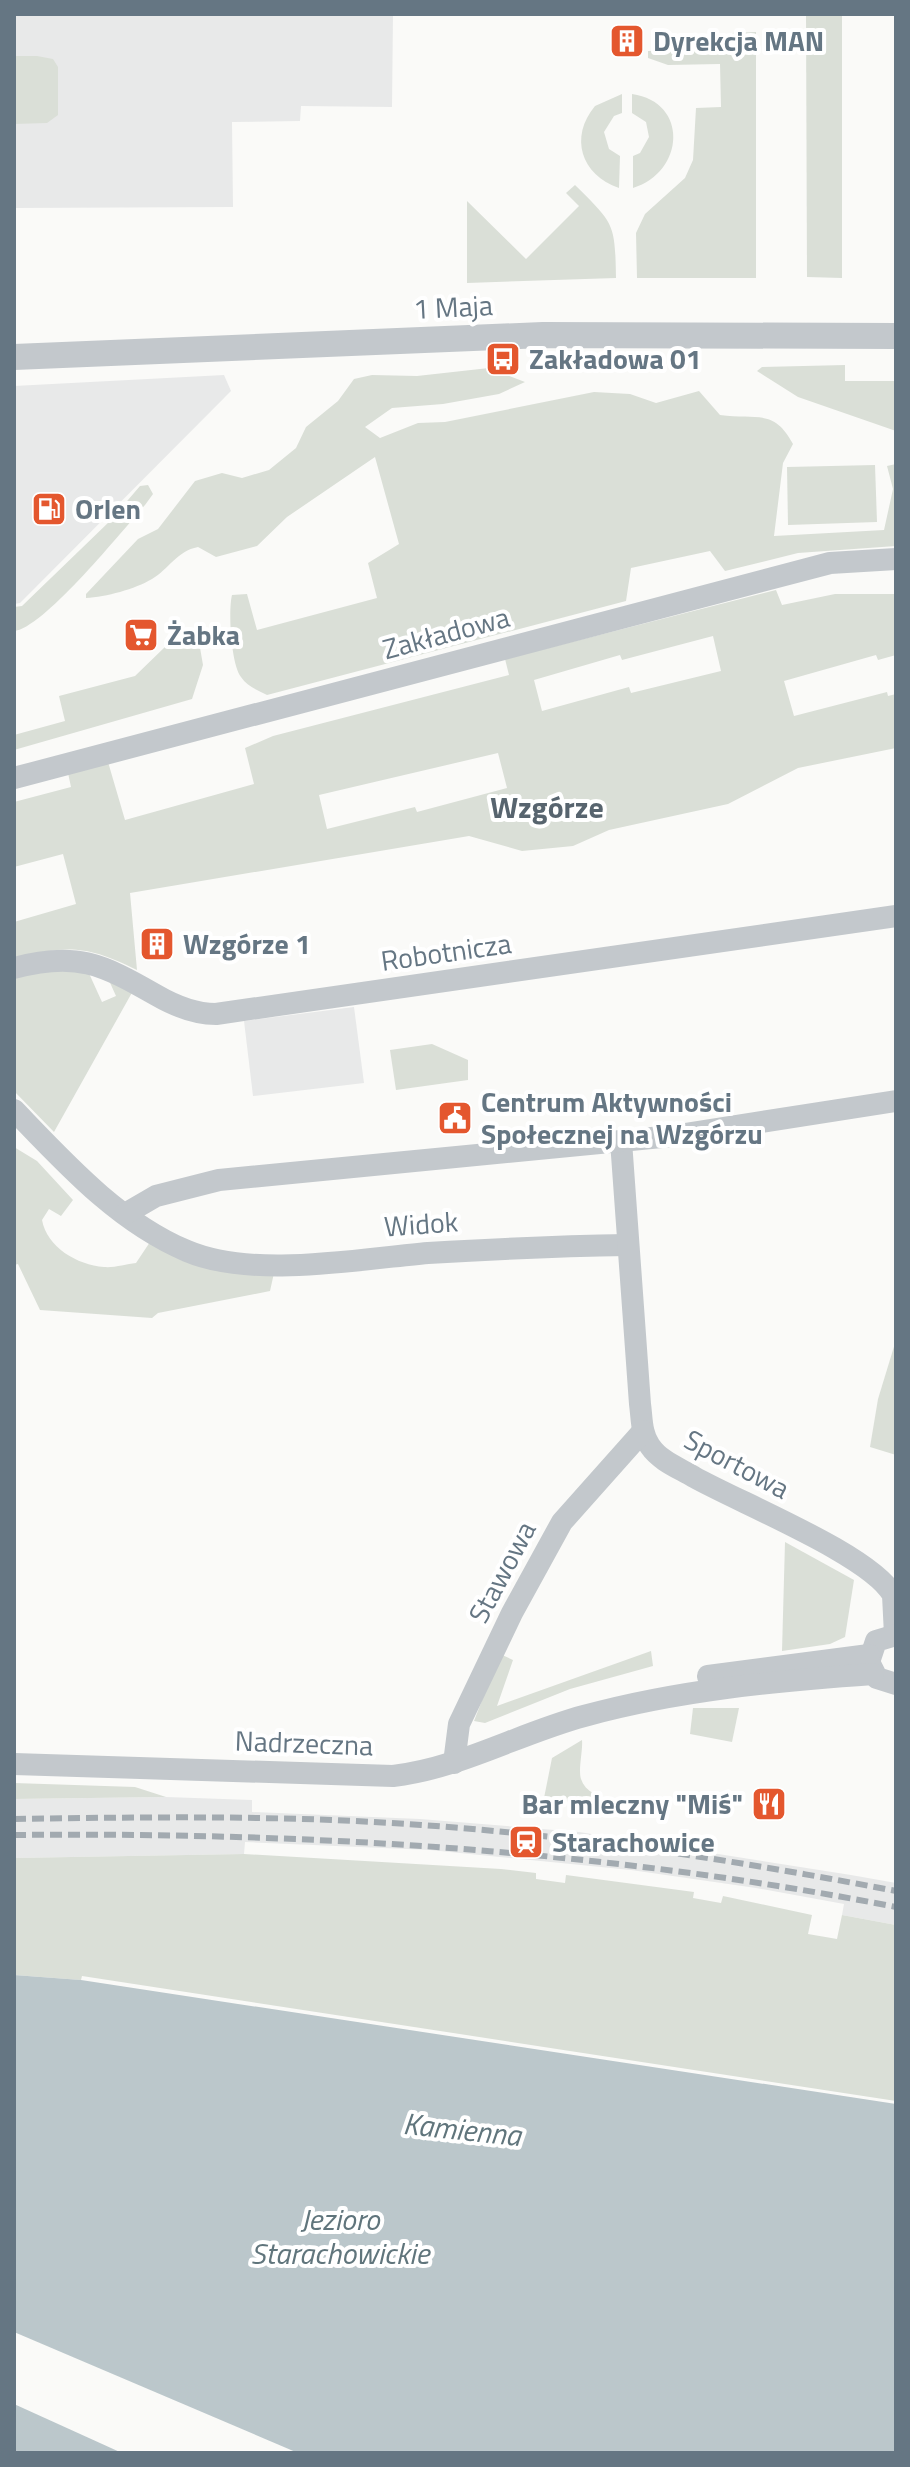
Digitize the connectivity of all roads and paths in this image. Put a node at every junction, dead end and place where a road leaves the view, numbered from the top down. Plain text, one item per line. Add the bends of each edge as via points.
1 (896, 336) edge
2 (14, 357) edge
3 (896, 559) edge
4 (14, 778) edge
5 (896, 916) edge
6 (14, 968) edge
7 (896, 1101) edge
8 (14, 1110) edge
9 (621, 1141) junction
10 (125, 1214) junction
11 (628, 1245) junction
12 (643, 1431) junction
13 (896, 1635) edge
14 (871, 1664) junction
15 (896, 1684) edge
16 (454, 1763) junction
17 (14, 1764) edge

1 - 2 street, 1 Maja via 543,335
3 - 4 street, Zakładowa via 830,563
5 - 6 street, Robotnicza via 216,1014 184,1009 125,978 73,959 48,958
7 - 9 street
8 - 10 street, Widok via 77,1176
9 - 10 street via 219,1180 156,1196
9 - 11 street
10 - 11 street, Widok via 190,1252 238,1262
11 - 12 street, Sportowa
12 - 13 street, Sportowa via 668,1463 877,1574 893,1595
12 - 16 street, Stawowa via 562,1522 459,1724
13 - 14 street via 876,1641
14 - 15 street via 881,1682
14 - 16 street, Nadrzeczna via 789,1662 660,1684
16 - 17 street, Nadrzeczna via 393,1776

